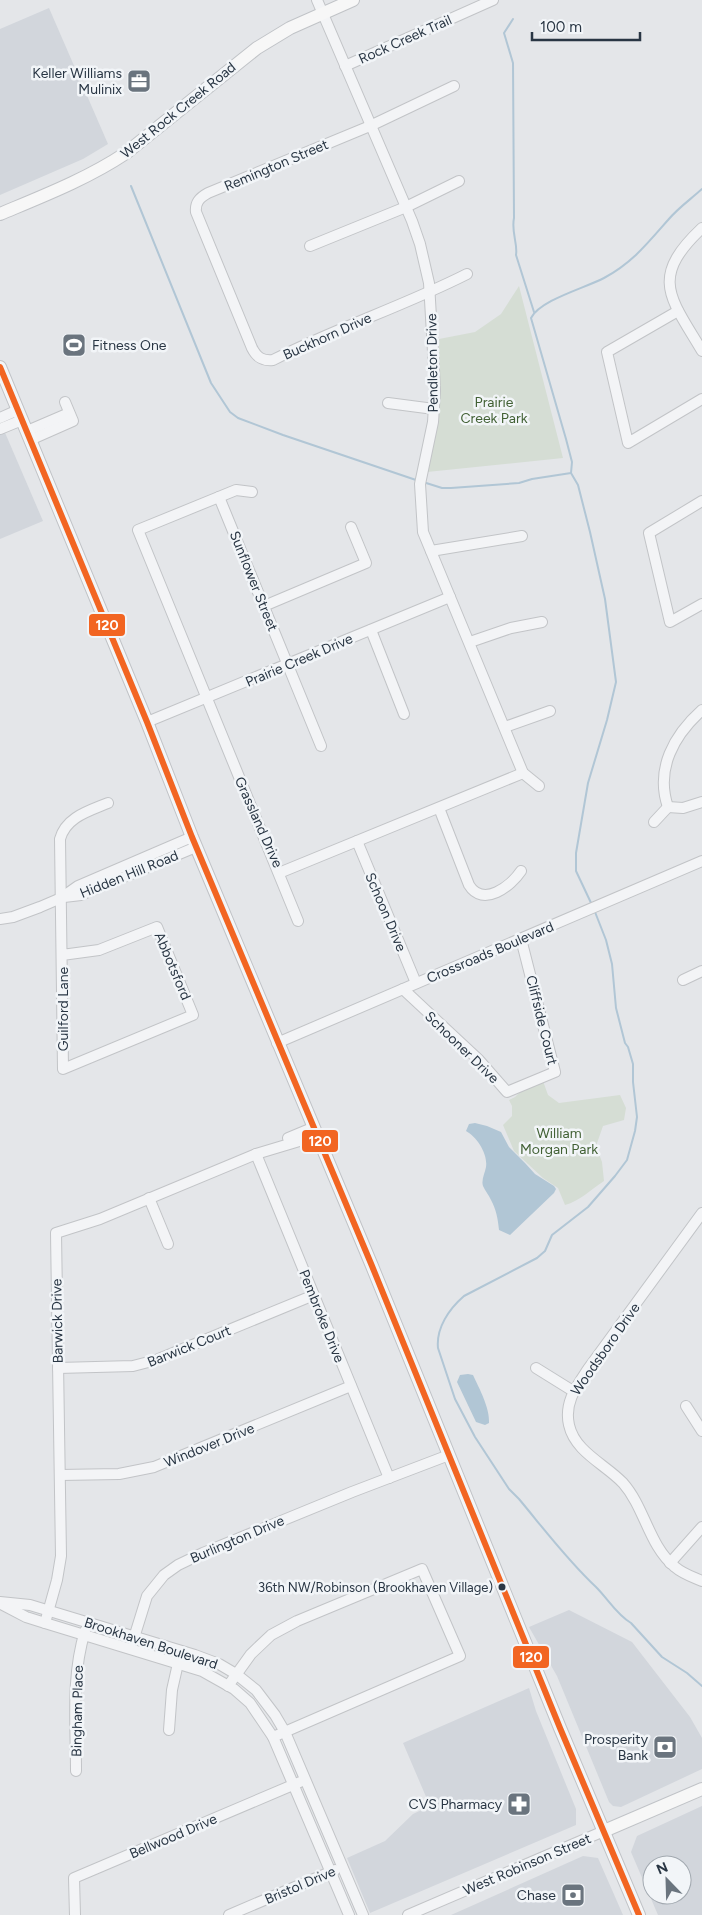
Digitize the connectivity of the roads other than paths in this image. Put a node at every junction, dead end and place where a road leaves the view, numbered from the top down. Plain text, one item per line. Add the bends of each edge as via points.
1 (317, 0) edge
2 (353, 0) edge
3 (493, 0) edge
4 (322, 13) junction
5 (345, 66) junction
6 (454, 86) dead end
7 (370, 126) junction
8 (459, 181) dead end
9 (406, 207) junction
10 (0, 214) edge
11 (196, 215) joint
12 (702, 228) edge
13 (310, 246) dead end
14 (467, 274) dead end
15 (430, 293) junction
16 (678, 311) junction
17 (702, 350) edge
18 (0, 367) edge
19 (702, 399) edge
20 (65, 402) dead end
21 (388, 403) dead end
22 (434, 409) junction
23 (0, 418) edge
24 (24, 425) junction
25 (0, 430) edge
26 (252, 492) dead end
27 (219, 497) junction
28 (702, 501) edge
29 (351, 527) dead end
30 (522, 536) dead end
31 (431, 551) junction
32 (450, 597) junction
33 (702, 604) edge
34 (264, 606) junction
35 (542, 622) dead end
36 (371, 630) junction
37 (470, 642) junction
38 (288, 664) junction
39 (206, 699) junction
40 (702, 710) edge
41 (550, 711) dead end
42 (404, 714) dead end
43 (147, 722) junction
44 (505, 727) junction
45 (321, 746) dead end
46 (524, 773) junction
47 (539, 786) dead end
48 (702, 802) edge
49 (108, 804) dead end
50 (668, 807) junction
51 (439, 808) junction
52 (654, 822) dead end
53 (357, 841) junction
54 (194, 842) junction
55 (702, 860) edge
56 (521, 871) dead end
57 (279, 873) junction
58 (61, 898) junction
59 (0, 920) edge
60 (298, 921) dead end
61 (521, 939) junction
62 (62, 955) junction
63 (702, 972) edge
64 (683, 980) dead end
65 (416, 983) junction
66 (403, 989) junction
67 (193, 1015) joint
68 (277, 1043) junction
69 (526, 1084) joint
70 (314, 1132) junction
71 (256, 1154) junction
72 (149, 1198) junction
73 (702, 1213) edge
74 (168, 1244) dead end
75 (314, 1295) junction
76 (58, 1368) junction
77 (536, 1368) dead end
78 (351, 1386) junction
79 (574, 1391) junction
80 (686, 1406) dead end
81 (702, 1431) edge
82 (448, 1452) junction
83 (60, 1475) junction
84 (389, 1478) junction
85 (702, 1526) edge
86 (670, 1563) junction
87 (702, 1581) edge
88 (0, 1603) edge
89 (48, 1610) junction
90 (45, 1623) junction
91 (88, 1623) junction
92 (84, 1636) junction
93 (135, 1636) junction
94 (131, 1649) junction
95 (181, 1650) junction
96 (177, 1664) junction
97 (236, 1674) junction
98 (228, 1686) junction
99 (169, 1730) dead end
100 (285, 1732) junction
101 (273, 1737) junction
102 (76, 1771) dead end
103 (306, 1780) junction
104 (294, 1785) junction
105 (702, 1789) edge
106 (604, 1831) junction
107 (343, 1866) junction
108 (330, 1872) junction
109 (75, 1915) edge
110 (229, 1915) edge
111 (349, 1915) edge
112 (363, 1915) edge
113 (408, 1915) edge
114 (639, 1915) edge

1 - 4 street, Pendleton Drive
2 - 4 main road, West Rock Creek Road
3 - 5 street, Rock Creek Trail
4 - 5 street, Pendleton Drive
4 - 10 main road, West Rock Creek Road via 257,48 108,165 70,185
5 - 7 street, Pendleton Drive
6 - 7 street, Remington Street
7 - 9 street, Pendleton Drive
7 - 11 street, Remington Street via 202,196 196,203
8 - 9 street
9 - 13 street
9 - 15 street, Pendleton Drive via 420,244
11 - 15 street, Buckhorn Drive via 252,348 262,359 273,360 402,302
12 - 16 street via 684,246 671,268 671,294
14 - 15 street, Buckhorn Drive
15 - 22 street, Pendleton Drive
16 - 17 street
16 - 19 street via 607,352 628,443
18 - 24 main road
20 - 24 street via 73,422
21 - 22 street
22 - 31 street, Pendleton Drive via 420,480 423,532
23 - 24 street
24 - 25 street
24 - 43 main road
26 - 27 street via 236,490
27 - 34 street, Sunflower Street
27 - 39 street, Grassland Drive via 138,530
28 - 33 street via 649,532 670,622
29 - 34 street via 366,563
30 - 31 street
31 - 32 street, Pendleton Drive
32 - 36 street, Prairie Creek Drive
32 - 37 street, Pendleton Drive
34 - 38 street, Sunflower Street
35 - 37 street via 524,624
36 - 38 street, Prairie Creek Drive
36 - 42 street
37 - 44 street, Pendleton Drive
38 - 39 street, Prairie Creek Drive
38 - 45 street, Sunflower Street
39 - 43 street, Prairie Creek Drive
39 - 57 street, Grassland Drive
40 - 50 street via 680,734 666,765 662,787
41 - 44 street
43 - 54 main road
44 - 46 street, Pendleton Drive
46 - 47 street
46 - 51 street, Grassland Drive
48 - 50 street via 688,807
49 - 58 street, Guilford Lane via 74,818 62,832
50 - 52 street
51 - 53 street, Grassland Drive
51 - 56 street via 474,892 492,894 509,886
53 - 57 street, Grassland Drive
53 - 65 street, Schoon Drive
54 - 58 street, Hidden Hill Road via 81,895
54 - 68 main road
55 - 61 street, Crossroads Boulevard
57 - 60 street
58 - 59 street, Hidden Hill Road
58 - 62 street, Guilford Lane
61 - 65 street, Crossroads Boulevard
61 - 69 street, Cliffside Court via 555,1072
62 - 67 street, Abbotsford via 99,950 157,927
62 - 67 street, Guilford Lane via 63,1069
63 - 64 street
65 - 66 street, Crossroads Boulevard
66 - 68 street, Crossroads Boulevard
66 - 69 street, Schooner Drive via 508,1092
68 - 70 main road
70 - 71 street, Barwick Drive
70 - 82 main road
71 - 72 street, Barwick Drive
71 - 75 street, Pembroke Drive
72 - 74 street
72 - 76 street, Barwick Drive via 56,1233
73 - 79 street, Woodsboro Drive
75 - 76 street, Barwick Court via 141,1365
75 - 78 street, Pembroke Drive
76 - 83 street, Barwick Drive
77 - 79 street
78 - 83 street, Windover Drive via 154,1467 119,1474
78 - 84 street, Pembroke Drive
79 - 86 street, Woodsboro Drive via 567,1411 572,1436 622,1483
80 - 81 street
82 - 84 street, Burlington Drive
82 - 106 main road
83 - 89 street, Barwick Drive via 61,1556
84 - 93 street, Burlington Drive via 178,1565 152,1588
85 - 86 street
86 - 87 street
88 - 89 street, Brookhaven Boulevard
88 - 90 street, Brookhaven Boulevard
89 - 90 street, Barwick Drive
89 - 91 street, Brookhaven Boulevard
90 - 92 street, Brookhaven Boulevard
91 - 92 street, Bingham Place
91 - 93 street, Brookhaven Boulevard
92 - 94 street, Brookhaven Boulevard
92 - 102 street, Bingham Place via 74,1692
93 - 94 street, Burlington Drive
93 - 95 street, Brookhaven Boulevard
94 - 96 street, Brookhaven Boulevard
95 - 96 street
95 - 97 street, Brookhaven Boulevard
96 - 98 street, Brookhaven Boulevard via 202,1671
96 - 99 street
97 - 98 street
97 - 100 street, Brookhaven Boulevard via 263,1698
97 - 100 street via 257,1647 279,1630 422,1568 460,1656
98 - 101 street, Brookhaven Boulevard via 250,1703
100 - 101 street
100 - 103 street, Brookhaven Boulevard
101 - 104 street, Brookhaven Boulevard
103 - 104 street, Bellwood Drive
103 - 107 street, Brookhaven Boulevard
104 - 108 street, Brookhaven Boulevard
104 - 109 street, Bellwood Drive via 74,1878
105 - 106 main road, West Robinson Street
106 - 113 street, West Robinson Street
106 - 114 main road
107 - 108 street, Bristol Drive
107 - 112 street, Brookhaven Boulevard
108 - 110 street, Bristol Drive
108 - 111 street, Brookhaven Boulevard

